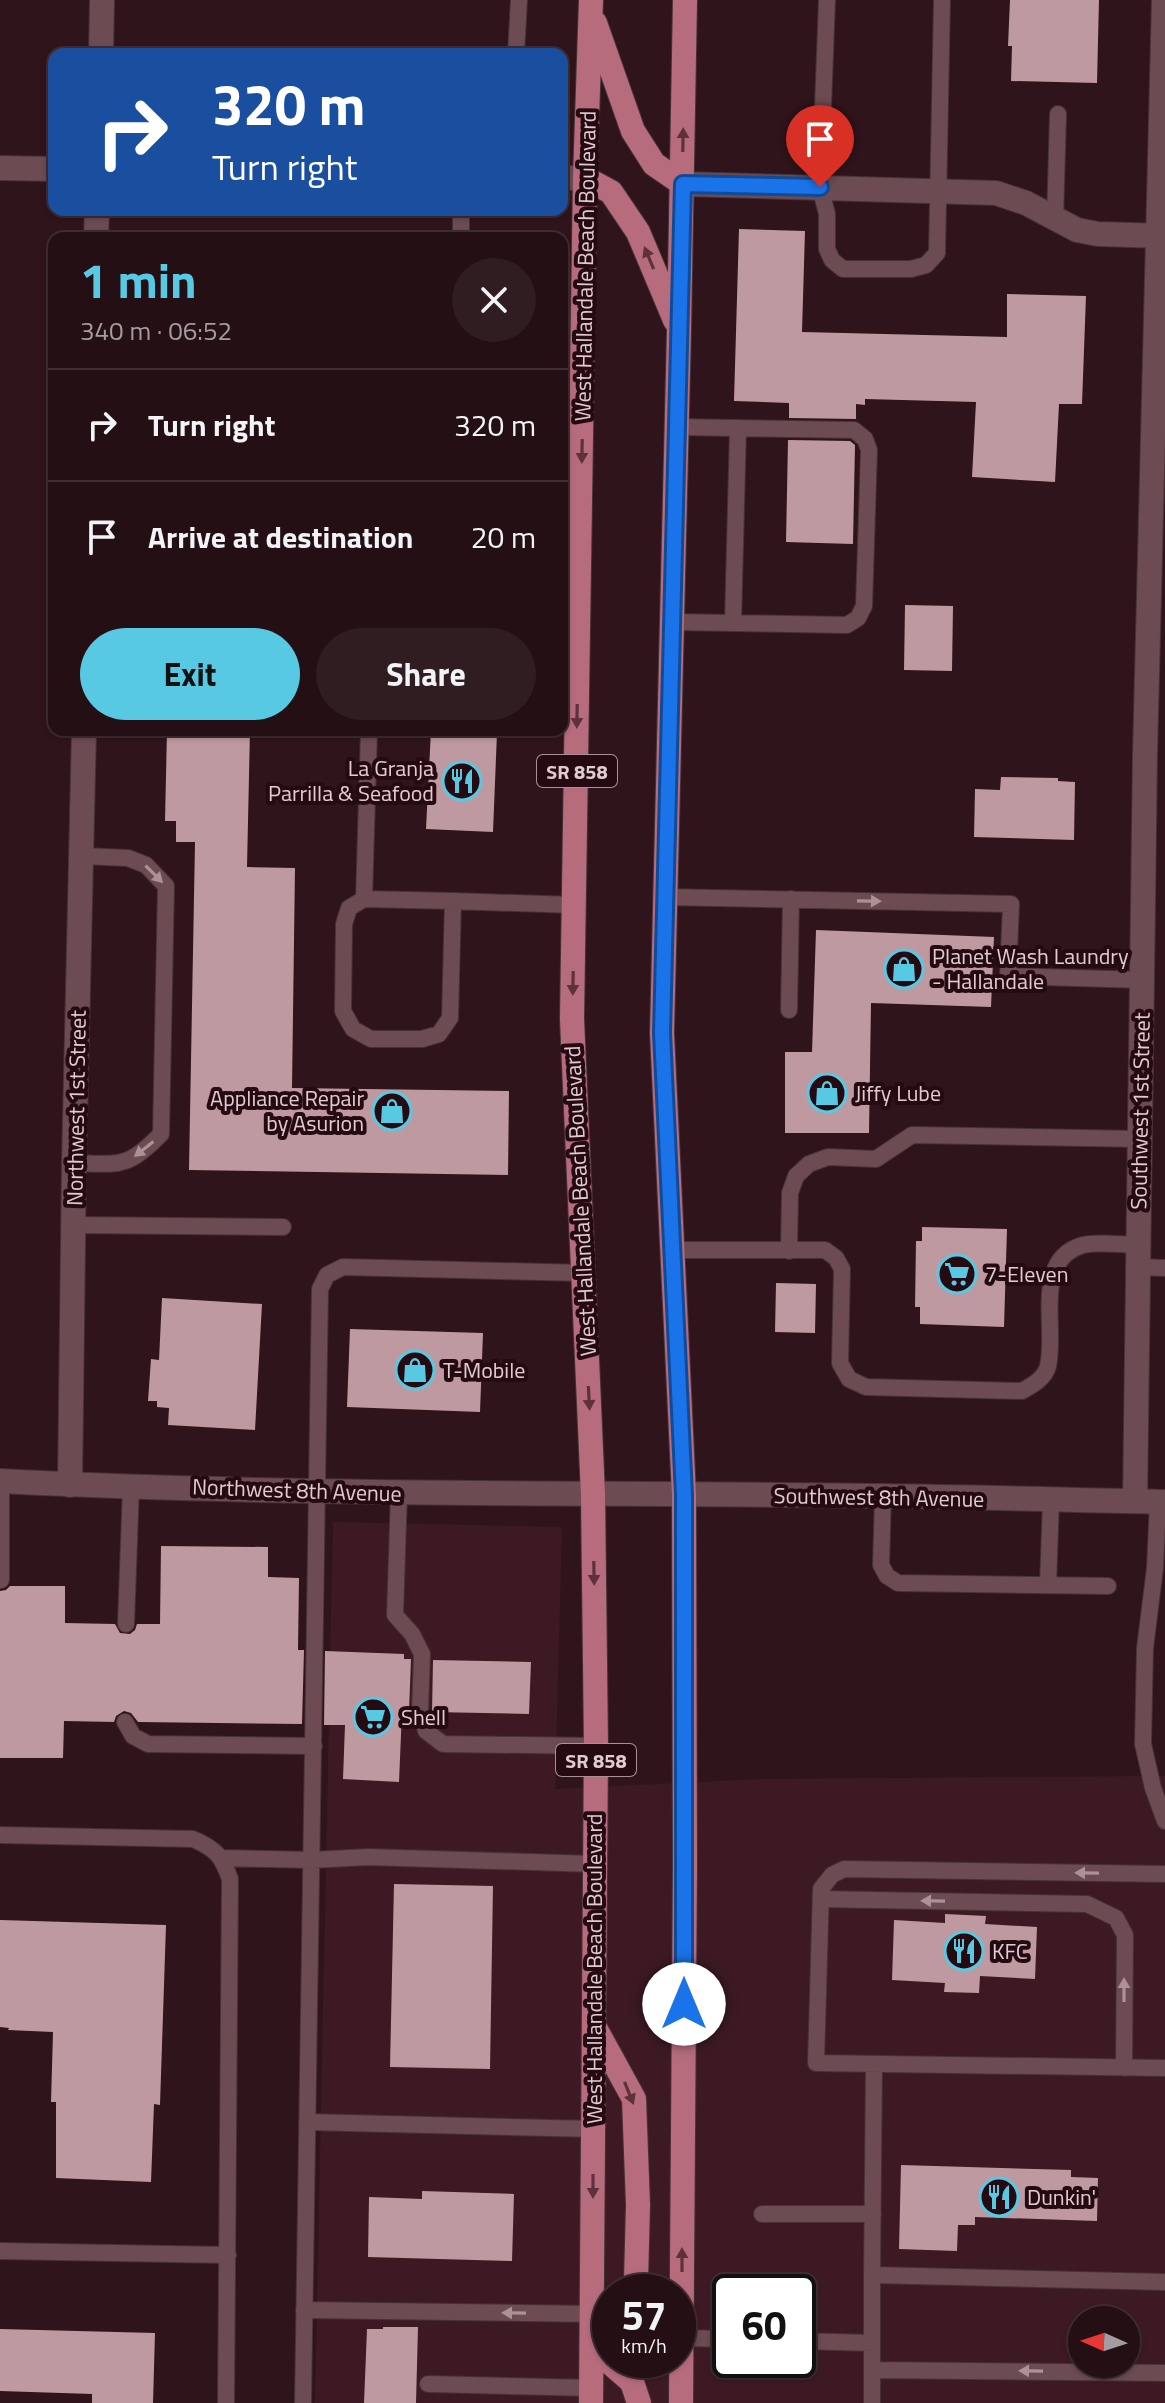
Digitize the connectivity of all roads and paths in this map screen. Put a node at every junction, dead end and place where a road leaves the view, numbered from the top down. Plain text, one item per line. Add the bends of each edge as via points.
1 (102, 0) edge
2 (519, 0) edge
3 (685, 0) edge
4 (827, 0) edge
5 (942, 0) edge
6 (1164, 0) edge
7 (591, 5) edge
8 (101, 48) edge
9 (516, 48) edge
10 (1058, 114) dead end
11 (0, 168) edge
12 (48, 169) edge
13 (574, 178) edge
14 (683, 184) junction
15 (820, 187) junction
16 (938, 192) junction
17 (1055, 221) junction
18 (1162, 236) edge
19 (679, 330) junction
20 (572, 390) edge
21 (677, 427) junction
22 (738, 428) junction
23 (672, 622) junction
24 (733, 623) junction
25 (84, 736) edge
26 (369, 736) edge
27 (1155, 754) edge
28 (82, 856) junction
29 (665, 897) junction
30 (364, 899) junction
31 (791, 899) junction
32 (453, 901) junction
33 (574, 905) junction
34 (1143, 980) junction
35 (789, 1010) dead end
36 (1139, 1139) junction
37 (74, 1163) junction
38 (74, 1225) junction
39 (283, 1227) dead end
40 (672, 1250) junction
41 (789, 1251) junction
42 (1138, 1256) junction
43 (1165, 1268) edge
44 (583, 1273) junction
45 (0, 1481) edge
46 (70, 1485) junction
47 (131, 1486) junction
48 (318, 1490) junction
49 (399, 1493) junction
50 (593, 1495) junction
51 (684, 1495) junction
52 (883, 1496) junction
53 (1051, 1500) junction
54 (1152, 1502) edge
55 (1, 1580) edge
56 (1048, 1585) junction
57 (1108, 1586) dead end
58 (126, 1624) dead end
59 (125, 1722) dead end
60 (314, 1746) junction
61 (596, 1746) junction
62 (1165, 1821) edge
63 (0, 1835) edge
64 (223, 1858) junction
65 (312, 1860) junction
66 (595, 1864) junction
67 (1165, 1874) edge
68 (821, 1894) junction
69 (593, 2024) junction
70 (874, 2064) junction
71 (1124, 2068) junction
72 (1165, 2068) edge
73 (307, 2122) junction
74 (593, 2129) junction
75 (762, 2214) dead end
76 (873, 2214) junction
77 (0, 2251) edge
78 (228, 2255) junction
79 (592, 2274) edge
80 (636, 2274) edge
81 (681, 2274) edge
82 (872, 2275) junction
83 (1165, 2282) edge
84 (304, 2310) junction
85 (592, 2314) edge
86 (816, 2341) edge
87 (872, 2343) junction
88 (592, 2347) edge
89 (872, 2370) junction
90 (1165, 2373) edge
91 (627, 2378) edge
92 (681, 2378) edge
93 (428, 2384) dead end
94 (591, 2395) edge
95 (226, 2403) edge
96 (303, 2403) edge
97 (639, 2403) edge
98 (681, 2403) edge
99 (872, 2403) edge

1 - 8 street
2 - 9 lane
14 -> 3 main road
4 - 15 lane
5 - 16 lane
6 - 18 street, Southwest 1st Street
7 - 13 main road, West Hallandale Beach Boulevard / SR 858
7 - 14 main road via 633,131 654,164
10 - 17 lane
11 - 12 street
19 -> 13 main road via 638,232 611,192
13 - 20 main road, West Hallandale Beach Boulevard / SR 858
14 - 15 street
14 - 19 main road
15 - 16 street
15 - 16 lane via 827,249 843,269 926,265 937,253
16 - 17 street via 996,193
17 - 18 street via 1098,234
18 - 27 street, Southwest 1st Street
19 - 21 main road
20 -> 33 main road, West Hallandale Beach Boulevard / SR 858
21 - 22 lane
21 - 23 main road
22 - 24 lane
22 - 24 lane via 854,430 865,439 869,466 864,606 858,618 847,625
23 - 24 lane
23 - 29 main road
25 - 28 street, Northwest 1st Street
26 - 30 lane
27 - 34 street, Southwest 1st Street
28 - 37 street, Northwest 1st Street
28 -> 37 lane via 128,858 146,865 166,886 161,1134 144,1152 120,1164
29 - 31 lane
29 - 40 main road via 662,1033
30 - 32 lane
30 - 32 lane via 349,908 344,924 343,1011 353,1029 371,1039 422,1039 439,1034 450,1018
31 -> 34 lane via 1011,904 1008,976
31 - 35 lane
32 - 33 lane
33 -> 44 main road, West Hallandale Beach Boulevard / SR 858 via 572,1019
34 - 36 street, Southwest 1st Street
36 - 41 lane via 912,1135 876,1159 828,1157 796,1176 790,1193
36 - 42 street, Southwest 1st Street
37 - 38 street, Northwest 1st Street
38 - 39 lane
38 - 46 street, Northwest 1st Street
40 - 41 lane
40 - 51 main road
41 - 42 lane via 825,1250 842,1269 840,1363 849,1379 866,1387 1022,1391 1048,1368 1051,1284 1056,1265 1068,1250 1087,1244
42 - 43 lane
42 - 54 street, Southwest 1st Street
44 - 48 lane via 343,1267 327,1275 320,1289
44 -> 50 main road, West Hallandale Beach Boulevard / SR 858
45 - 46 street, Northwest 8th Avenue
45 - 55 lane
46 - 47 street, Northwest 8th Avenue
47 - 48 street, Northwest 8th Avenue
47 - 58 lane
48 - 49 street, Northwest 8th Avenue
48 - 60 lane
49 - 50 street, Northwest 8th Avenue
49 - 61 lane via 395,1615 422,1654 420,1712 426,1731 443,1744
50 - 51 street, Southwest 8th Avenue
50 -> 61 main road, West Hallandale Beach Boulevard / SR 858
51 - 52 street, Southwest 8th Avenue
81 -> 51 main road
52 - 53 street, Southwest 8th Avenue
52 - 56 lane via 881,1565 898,1583
53 - 54 street, Southwest 8th Avenue
53 - 56 lane
54 - 62 lane via 1155,1568 1145,1648 1143,1744
56 - 57 lane
59 - 60 lane via 133,1736 148,1744
60 - 65 lane
61 - 66 main road, West Hallandale Beach Boulevard / SR 858
63 - 64 lane via 193,1839
64 - 65 lane
64 - 78 lane via 230,1879
65 - 66 lane
65 - 73 lane
66 - 69 main road, West Hallandale Beach Boulevard / SR 858
67 -> 68 lane via 844,1869 832,1875
68 - 70 lane via 816,2063
71 -> 68 lane via 1125,1935 1116,1918 1087,1904
69 - 74 main road, West Hallandale Beach Boulevard / SR 858
69 -> 80 main road via 634,2099
70 - 71 lane
70 - 76 lane
71 - 72 lane
73 - 74 lane
73 - 84 lane
74 -> 79 main road, West Hallandale Beach Boulevard / SR 858
75 - 76 lane
76 - 82 lane
77 - 78 lane
78 - 95 lane
82 - 83 lane
82 - 87 lane
85 -> 84 lane
84 - 96 lane
86 - 87 lane
87 - 89 lane
88 - 94 main road, West Hallandale Beach Boulevard / SR 858
90 -> 89 lane
89 - 99 lane
91 - 97 main road
92 - 98 main road
93 - 94 lane

